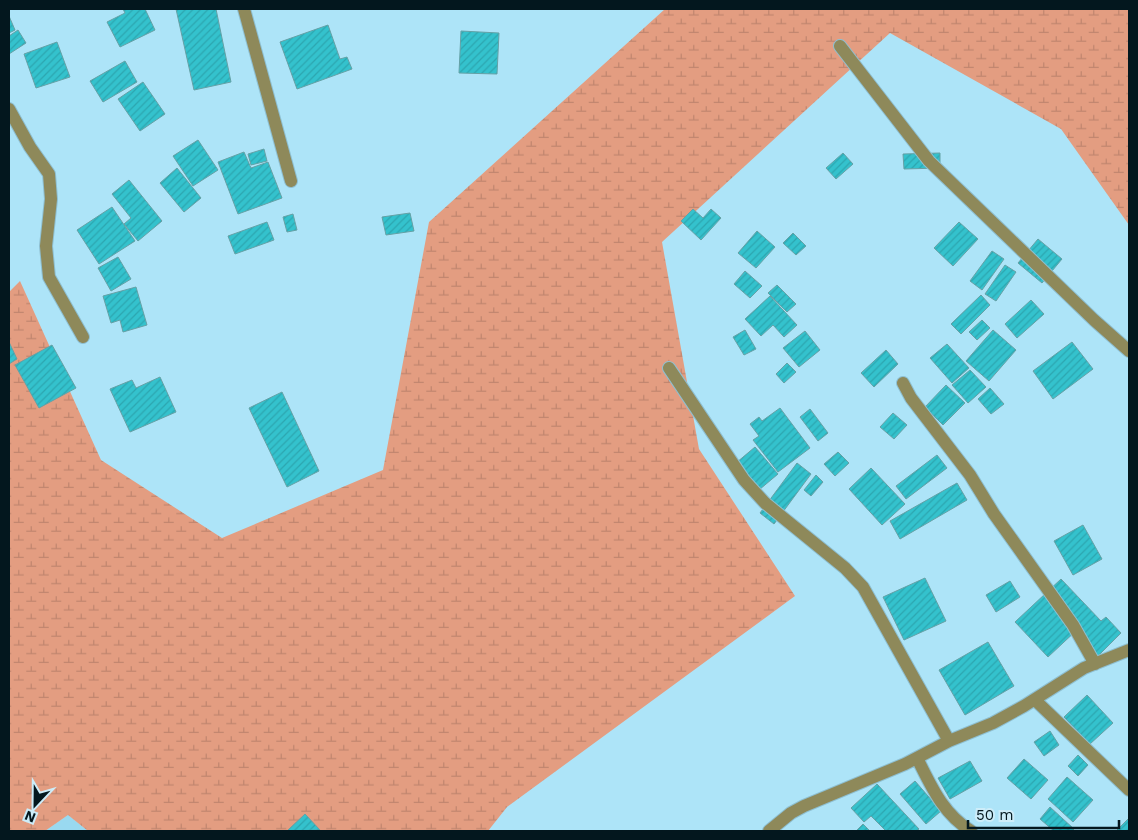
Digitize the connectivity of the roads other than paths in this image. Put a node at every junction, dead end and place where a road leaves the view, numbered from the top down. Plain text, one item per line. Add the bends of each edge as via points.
1 (244, 9) edge
2 (840, 46) dead end
3 (9, 109) edge
4 (291, 181) dead end
5 (83, 337) dead end
6 (1129, 351) edge
7 (669, 368) dead end
8 (903, 383) dead end
9 (1129, 650) edge
10 (1095, 664) junction
11 (1035, 700) junction
12 (949, 741) junction
13 (917, 758) junction
14 (1129, 790) edge
15 (777, 829) edge
16 (971, 831) edge

1 - 4 street
2 - 6 street via 929,162
3 - 5 street via 49,174 48,277
7 - 12 street via 744,480 765,503 845,568 863,587
8 - 10 street via 1074,625
9 - 10 street
10 - 11 street
11 - 12 street via 993,723
11 - 14 street
12 - 13 street
13 - 15 street via 804,806
13 - 16 street via 938,799 959,824

